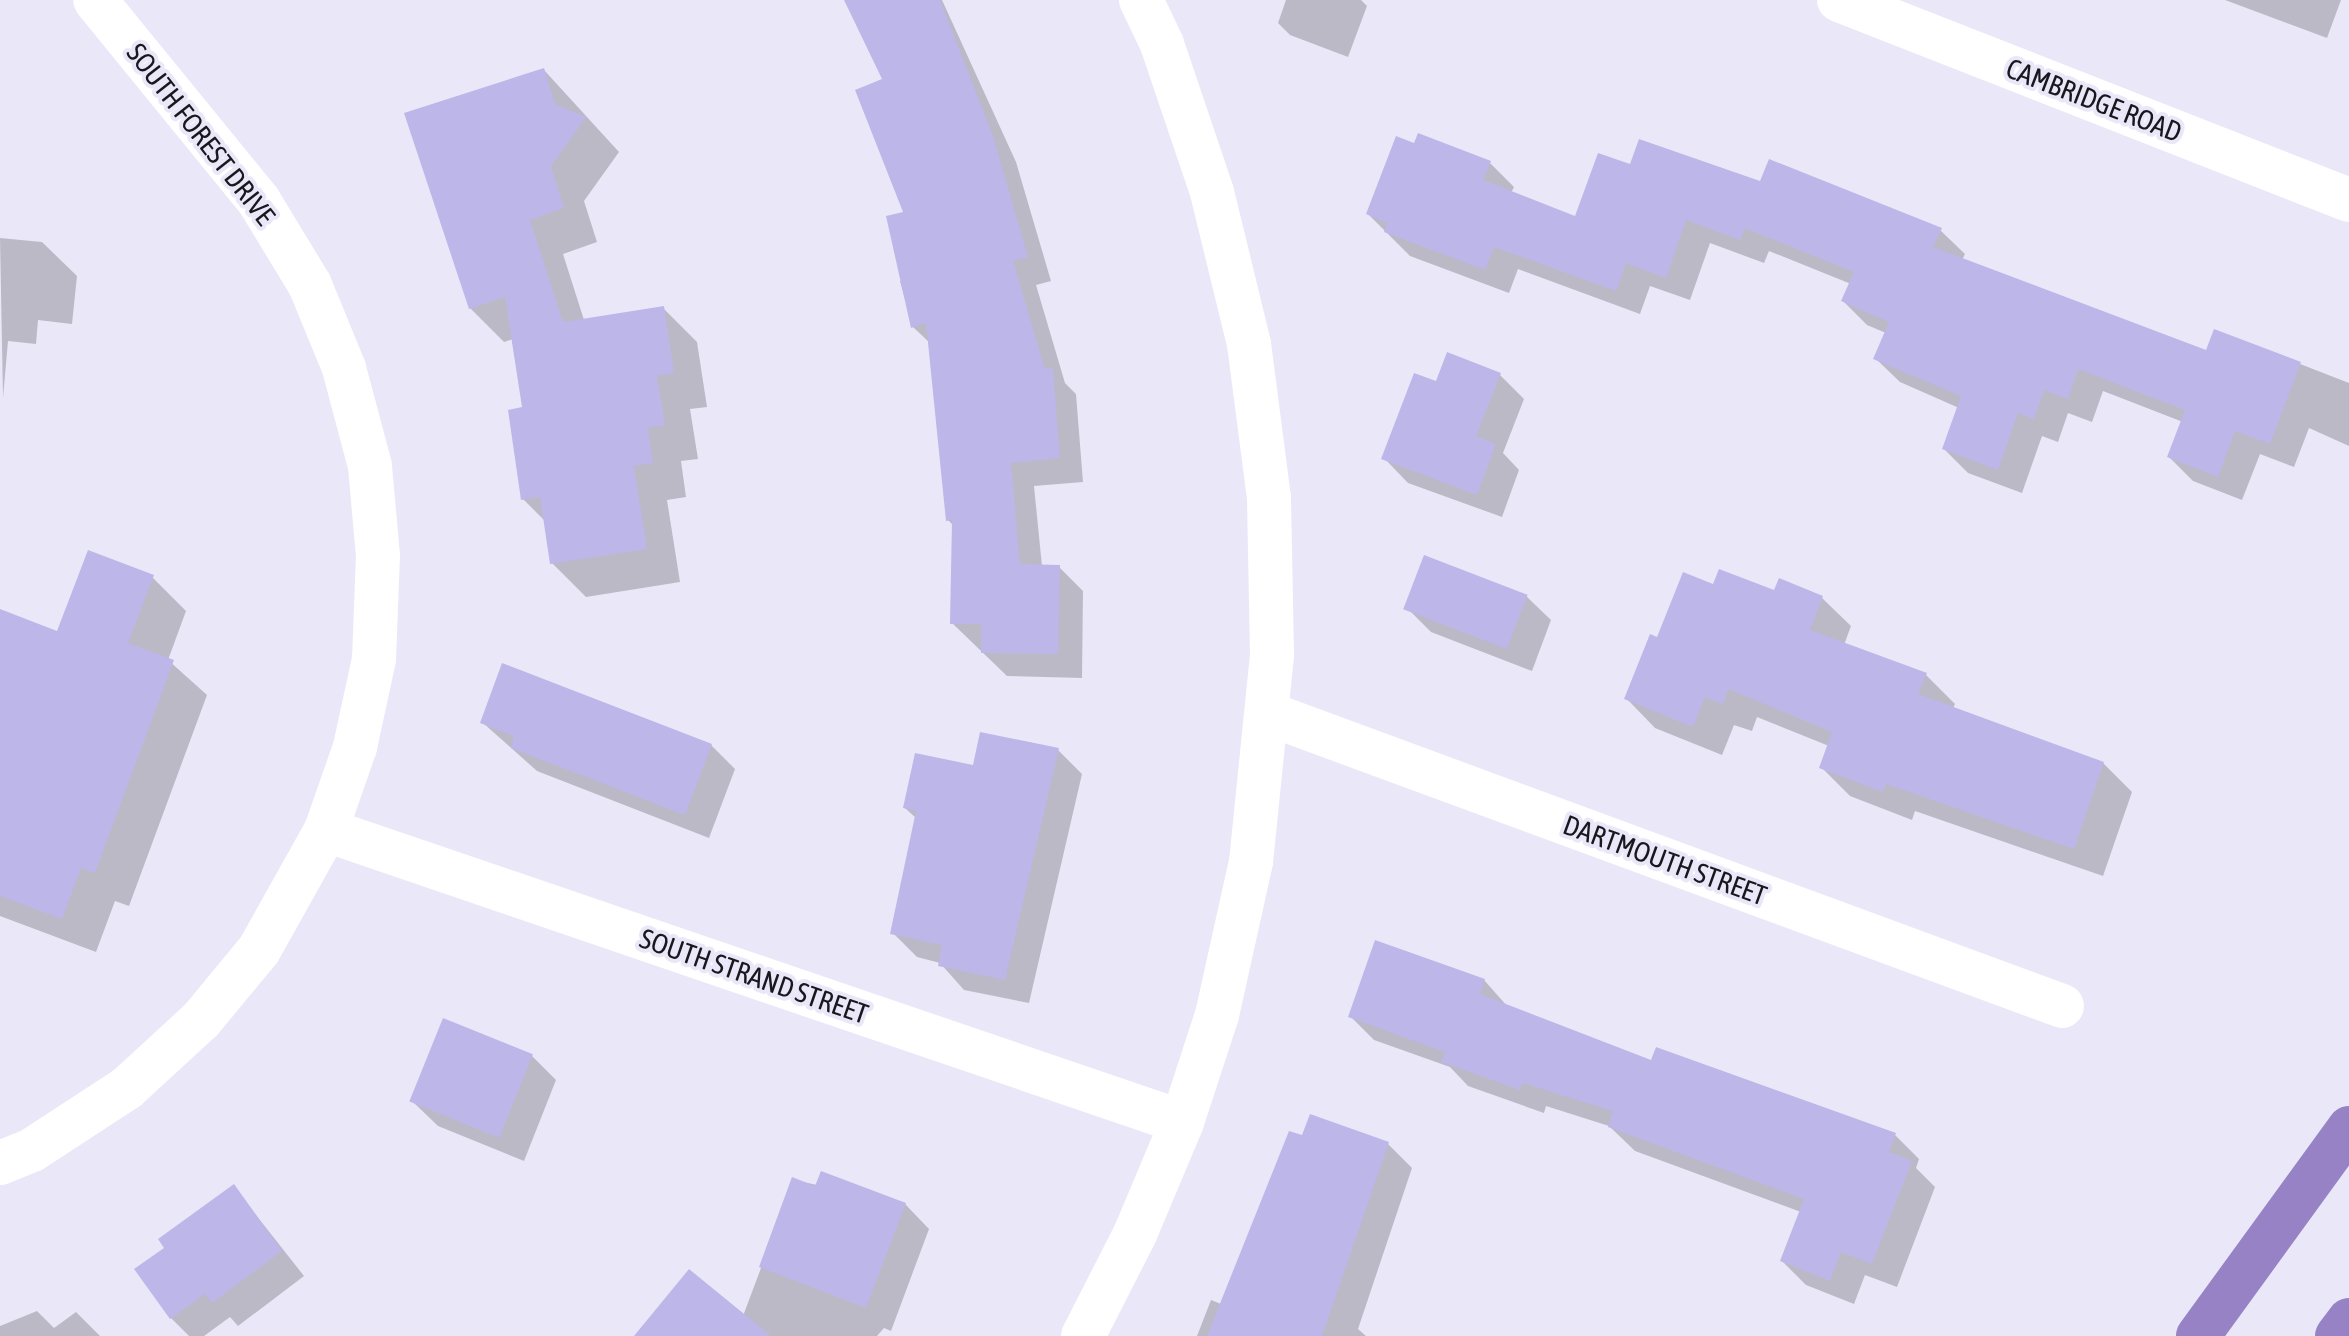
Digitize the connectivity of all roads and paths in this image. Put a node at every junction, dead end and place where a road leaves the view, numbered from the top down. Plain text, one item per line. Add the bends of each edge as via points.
1 (95, 0) edge
2 (1141, 0) edge
3 (1839, 0) edge
4 (2349, 200) edge
5 (1269, 714) junction
6 (326, 830) junction
7 (2062, 1006) dead end
8 (1182, 1122) junction
9 (2349, 1128) edge
10 (0, 1163) edge
11 (2349, 1320) edge
12 (1083, 1336) edge
13 (2198, 1336) edge
14 (2337, 1336) edge

1 - 6 street, SOUTH FOREST DRIVE via 259,201 310,285 344,368 370,466 378,556 374,659 355,747
2 - 5 street via 1162,44 1212,192 1249,344 1269,498
3 - 4 street, CAMBRIDGE ROAD
5 - 7 street, DARTMOUTH STREET
5 - 8 street via 1251,862 1217,1015
6 - 8 street, SOUTH STRAND STREET
6 - 10 street, SOUTH FOREST DRIVE via 259,950 201,1020 127,1088 32,1150
8 - 12 street via 1135,1234
9 - 13 highway
11 - 14 highway

